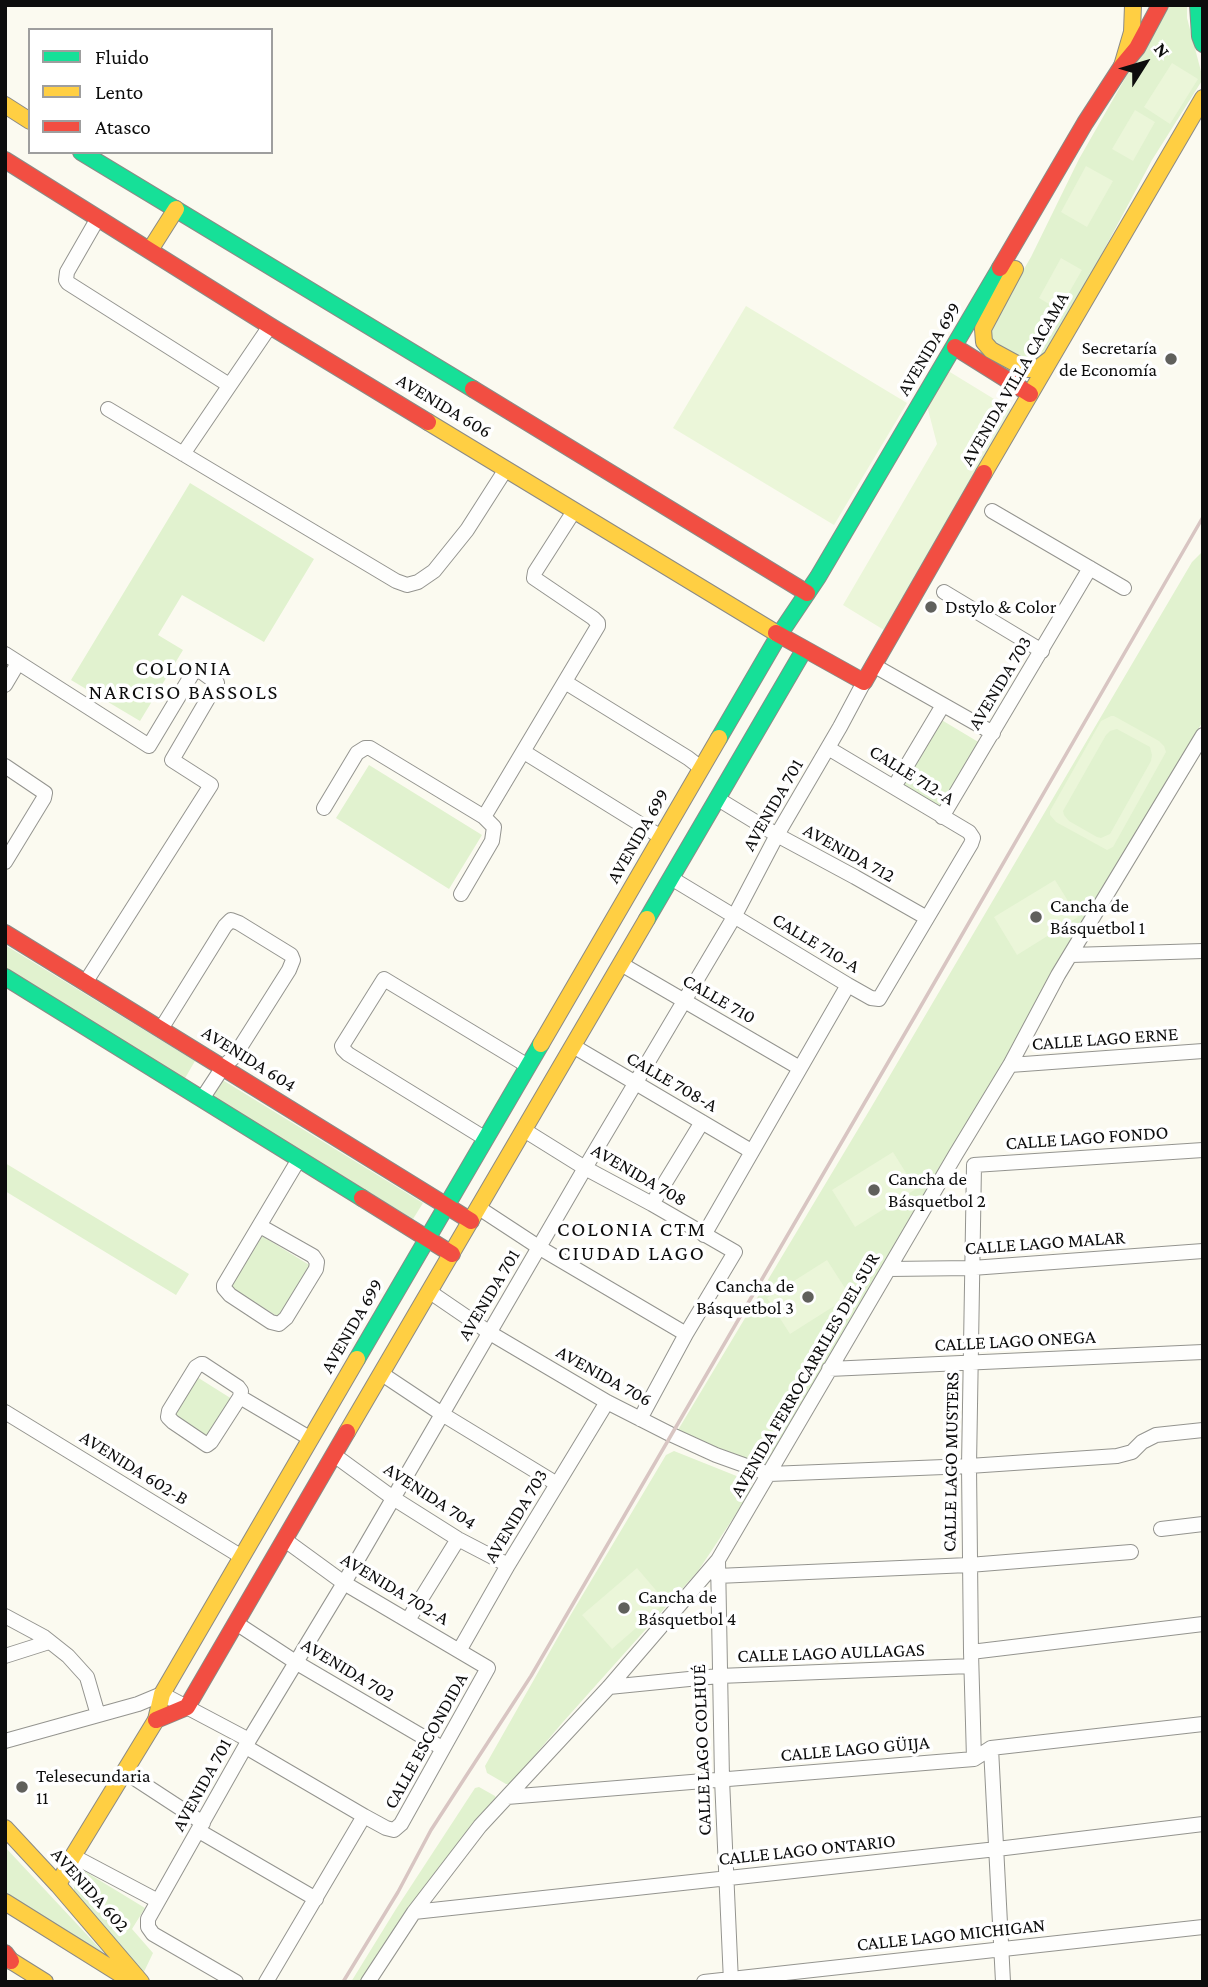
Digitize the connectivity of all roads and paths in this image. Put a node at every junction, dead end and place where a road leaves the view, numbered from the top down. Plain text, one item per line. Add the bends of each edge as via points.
1 (1133, 5) edge
2 (1160, 5) edge
3 (1198, 5) edge
4 (1203, 44) edge
5 (1122, 66) junction
6 (1203, 98) edge
7 (6, 107) edge
8 (28, 120) edge
9 (84, 154) edge
10 (1065, 157) junction
11 (5, 160) edge
12 (176, 209) junction
13 (98, 218) junction
14 (150, 250) junction
15 (270, 326) junction
16 (955, 347) junction
17 (1055, 354) junction
18 (229, 385) junction
19 (1030, 394) junction
20 (108, 409) dead end
21 (183, 454) junction
22 (506, 468) junction
23 (574, 511) junction
24 (992, 511) dead end
25 (1090, 568) junction
26 (1124, 588) dead end
27 (944, 592) dead end
28 (807, 593) junction
29 (779, 635) junction
30 (804, 650) junction
31 (1042, 650) junction
32 (12, 658) edge
33 (873, 665) junction
34 (565, 682) junction
35 (864, 682) junction
36 (5, 685) edge
37 (943, 705) junction
38 (993, 733) junction
39 (1203, 736) edge
40 (828, 748) junction
41 (524, 752) junction
42 (5, 766) edge
43 (701, 768) junction
44 (894, 788) junction
45 (718, 799) junction
46 (324, 808) dead end
47 (484, 817) junction
48 (942, 817) junction
49 (777, 835) junction
50 (661, 837) junction
51 (5, 862) edge
52 (671, 878) junction
53 (461, 894) dead end
54 (734, 917) junction
55 (927, 918) junction
56 (5, 933) edge
57 (1203, 951) edge
58 (1071, 955) junction
59 (621, 964) junction
60 (5, 977) edge
61 (85, 983) junction
62 (848, 985) junction
63 (684, 1002) junction
64 (161, 1029) junction
65 (573, 1046) junction
66 (1203, 1051) edge
67 (1010, 1065) junction
68 (528, 1066) junction
69 (799, 1067) junction
70 (223, 1068) junction
71 (635, 1083) junction
72 (202, 1099) junction
73 (702, 1122) junction
74 (524, 1130) junction
75 (486, 1139) junction
76 (1203, 1150) edge
77 (751, 1151) junction
78 (956, 1154) junction
79 (299, 1159) junction
80 (974, 1165) junction
81 (586, 1168) junction
82 (652, 1204) junction
83 (447, 1206) junction
84 (475, 1214) junction
85 (260, 1226) junction
86 (704, 1235) junction
87 (428, 1238) junction
88 (540, 1248) junction
89 (1203, 1251) edge
90 (452, 1254) junction
91 (972, 1268) junction
92 (889, 1269) junction
93 (430, 1292) junction
94 (490, 1332) junction
95 (686, 1334) junction
96 (1203, 1352) edge
97 (972, 1362) junction
98 (829, 1369) junction
99 (382, 1374) junction
100 (240, 1397) junction
101 (607, 1402) junction
102 (5, 1412) edge
103 (442, 1414) junction
104 (640, 1419) junction
105 (1203, 1430) edge
106 (311, 1439) junction
107 (334, 1455) junction
108 (969, 1466) junction
109 (769, 1474) junction
110 (557, 1484) junction
111 (393, 1498) junction
112 (1203, 1524) edge
113 (1161, 1529) dead end
114 (458, 1539) junction
115 (285, 1540) junction
116 (1131, 1552) dead end
117 (242, 1557) junction
118 (718, 1560) junction
119 (508, 1565) junction
120 (969, 1565) junction
121 (717, 1576) junction
122 (344, 1583) junction
123 (5, 1616) edge
124 (408, 1620) junction
125 (236, 1622) junction
126 (1203, 1624) edge
127 (49, 1642) junction
128 (459, 1651) junction
129 (5, 1656) edge
130 (971, 1659) junction
131 (297, 1663) junction
132 (488, 1668) joint
133 (719, 1676) junction
134 (609, 1687) junction
135 (162, 1694) junction
136 (187, 1707) junction
137 (98, 1715) junction
138 (156, 1720) junction
139 (1203, 1724) edge
140 (5, 1741) edge
141 (248, 1744) junction
142 (442, 1748) junction
143 (991, 1748) junction
144 (974, 1759) junction
145 (125, 1772) junction
146 (722, 1779) junction
147 (506, 1797) junction
148 (364, 1816) junction
149 (1203, 1824) edge
150 (201, 1827) junction
151 (5, 1828) edge
152 (997, 1849) junction
153 (73, 1856) junction
154 (726, 1879) junction
155 (58, 1885) junction
156 (316, 1899) junction
157 (158, 1901) junction
158 (5, 1902) edge
159 (414, 1912) junction
160 (5, 1918) edge
161 (148, 1927) joint
162 (1203, 1927) edge
163 (1001, 1949) junction
164 (7, 1960) edge
165 (731, 1980) edge
166 (45, 1982) edge
167 (107, 1982) edge
168 (133, 1982) edge
169 (141, 1982) edge
170 (236, 1982) edge
171 (266, 1982) edge
172 (368, 1982) edge
173 (704, 1982) edge
174 (1003, 1982) edge

1 - 5 main road via 1132,32
2 - 5 main road, AVENIDA 699
3 - 4 main road
5 - 10 main road, AVENIDA 699
6 - 17 main road, AVENIDA VILLA CACAMA
7 - 8 main road
9 - 12 main road, AVENIDA 606
10 - 16 main road, AVENIDA 699
10 - 17 main road via 1056,191 983,335 991,350 1026,369 1037,369
11 - 13 main road, AVENIDA 606
12 - 14 main road
12 - 28 main road, AVENIDA 606
13 - 14 main road, AVENIDA 606
13 - 18 street via 67,272 68,283
14 - 15 main road, AVENIDA 606
15 - 18 street
15 - 22 main road, AVENIDA 606
16 - 19 main road
16 - 28 main road, AVENIDA 699
17 - 19 main road, AVENIDA VILLA CACAMA
18 - 21 street
19 - 33 main road, AVENIDA VILLA CACAMA
20 - 21 street
21 - 22 street via 407,585 434,571 467,530
22 - 23 main road, AVENIDA 606
23 - 29 main road, AVENIDA 606
23 - 34 street via 534,575 537,582 598,623
24 - 25 street
25 - 26 street
25 - 31 street, AVENIDA 703
27 - 31 street
28 - 29 main road, AVENIDA 699
29 - 30 main road, AVENIDA 606
29 - 43 main road, AVENIDA 699
30 - 35 main road, AVENIDA 606
30 - 45 main road
31 - 38 street, AVENIDA 703
32 - 36 street
32 - 61 street via 149,746 194,671 217,683 172,760 211,785
33 - 35 main road, AVENIDA VILLA CACAMA
33 - 37 street
34 - 41 street
34 - 43 street
35 - 40 street, AVENIDA 701
37 - 38 street
37 - 44 street
38 - 48 street, AVENIDA 703
39 - 58 street, AVENIDA FERROCARRILES DEL SUR
40 - 44 street, CALLE 712-A
40 - 49 street, AVENIDA 701
41 - 47 street
41 - 50 street
42 - 51 street via 44,793
43 - 50 main road, AVENIDA 699
44 - 48 street, CALLE 712-A
45 - 49 street, AVENIDA 712
45 - 52 main road
46 - 47 street via 357,753 370,748
47 - 53 street via 494,827 492,841
48 - 55 street, CALLE 712-A via 973,838
49 - 54 street, AVENIDA 701
49 - 55 street, AVENIDA 712
50 - 68 main road, AVENIDA 699
52 - 54 street, CALLE 710-A
52 - 59 main road
54 - 62 street, CALLE 710-A
54 - 63 street, AVENIDA 701
55 - 62 street, CALLE 710-A via 879,999
56 - 61 main road, AVENIDA 604
57 - 58 street
58 - 67 street, AVENIDA FERROCARRILES DEL SUR
59 - 63 street, CALLE 710
59 - 65 main road
60 - 72 main road
61 - 64 main road, AVENIDA 604
62 - 69 street
63 - 69 street, CALLE 710
63 - 71 street, AVENIDA 701
64 - 70 main road, AVENIDA 604
64 - 70 street via 231,920 287,951 292,965
65 - 71 street, CALLE 708-A
65 - 74 main road
66 - 67 street, CALLE LAGO ERNE
67 - 78 street, AVENIDA FERROCARRILES DEL SUR
68 - 75 main road, AVENIDA 699
68 - 75 street via 384,979 344,1043 348,1054
69 - 77 street
70 - 72 street
70 - 83 main road, AVENIDA 604
71 - 73 street, CALLE 708-A
71 - 81 street, AVENIDA 701
72 - 79 main road
73 - 77 street, CALLE 708-A
73 - 82 street
74 - 81 street, AVENIDA 708
74 - 84 main road
75 - 83 main road, AVENIDA 699
76 - 80 street, CALLE LAGO FONDO
77 - 86 street
78 - 80 street
78 - 92 street, AVENIDA FERROCARRILES DEL SUR
79 - 85 street
79 - 87 main road
80 - 91 street, CALLE LAGO MUSTERS
81 - 82 street, AVENIDA 708
81 - 88 street, AVENIDA 701
82 - 86 street, AVENIDA 708
83 - 84 main road, AVENIDA 604
83 - 87 main road, AVENIDA 699
84 - 88 street, AVENIDA 604
84 - 90 main road
85 - 85 street via 224,1289 279,1324 317,1262
86 - 95 street, AVENIDA 708 via 735,1252
87 - 90 main road
87 - 106 main road, AVENIDA 699
88 - 94 street, AVENIDA 701
88 - 95 street, AVENIDA 604
89 - 91 street, CALLE LAGO MALAR
90 - 93 main road
91 - 92 street, CALLE LAGO MALAR
91 - 97 street, CALLE LAGO MUSTERS
92 - 98 street, AVENIDA FERROCARRILES DEL SUR
93 - 94 street, AVENIDA 706
93 - 99 main road
94 - 101 street, AVENIDA 706
94 - 103 street, AVENIDA 701
95 - 104 street
96 - 97 street, CALLE LAGO ONEGA
97 - 98 street, CALLE LAGO ONEGA
97 - 108 street, CALLE LAGO MUSTERS
98 - 109 street, AVENIDA FERROCARRILES DEL SUR
99 - 103 street
99 - 107 main road
100 - 100 street via 238,1387 201,1364 168,1417 207,1445
100 - 106 street
101 - 104 street, AVENIDA 706
101 - 110 street, AVENIDA 703
102 - 117 street, AVENIDA 602-B
103 - 110 street
103 - 111 street, AVENIDA 701
104 - 109 street, AVENIDA 706
105 - 108 street via 1156,1435 1117,1457
106 - 117 main road, AVENIDA 699
107 - 111 street, AVENIDA 704
107 - 115 main road
108 - 109 street
108 - 120 street, CALLE LAGO MUSTERS
109 - 118 street, AVENIDA FERROCARRILES DEL SUR
110 - 119 street, AVENIDA 703
111 - 114 street, AVENIDA 704
111 - 122 street, AVENIDA 701
112 - 113 street
114 - 119 street, AVENIDA 704
114 - 124 street
115 - 122 street, AVENIDA 702-A
115 - 125 main road
116 - 120 street
117 - 135 main road, AVENIDA 699
118 - 121 street, CALLE LAGO COLHUÉ
118 - 134 street, AVENIDA FERROCARRILES DEL SUR
119 - 128 street, AVENIDA 703
120 - 121 street
120 - 130 street, CALLE LAGO MUSTERS
121 - 133 street, CALLE LAGO COLHUÉ
122 - 124 street, AVENIDA 702-A
122 - 131 street, AVENIDA 701
123 - 127 street
124 - 128 street, AVENIDA 702-A
125 - 131 street, AVENIDA 702
125 - 136 main road
126 - 130 street, CALLE LAGO AULLAGAS
127 - 129 street
127 - 137 street via 87,1677
128 - 132 street, AVENIDA 702-A
130 - 133 street, CALLE LAGO AULLAGAS
130 - 144 street, CALLE LAGO MUSTERS
131 - 141 street, AVENIDA 701
131 - 142 street, AVENIDA 702
132 - 142 street, CALLE ESCONDIDA
133 - 134 street, CALLE LAGO AULLAGAS
133 - 146 street, CALLE LAGO COLHUÉ
134 - 147 street, AVENIDA FERROCARRILES DEL SUR
135 - 136 street
135 - 137 street
135 - 138 main road, AVENIDA 699
136 - 138 main road
136 - 141 street
137 - 140 street
138 - 145 main road, AVENIDA 699
139 - 143 street, CALLE LAGO GÜIJA
141 - 148 street
141 - 150 street, AVENIDA 701
142 - 148 street, CALLE ESCONDIDA via 401,1824 394,1830
143 - 144 street, CALLE LAGO GÜIJA
143 - 152 street
144 - 146 street, CALLE LAGO GÜIJA
145 - 150 street
145 - 153 main road, AVENIDA 699
146 - 147 street, CALLE LAGO GÜIJA
146 - 154 street, CALLE LAGO COLHUÉ
147 - 159 street, AVENIDA FERROCARRILES DEL SUR
148 - 156 street
149 - 152 street, CALLE LAGO ONTARIO
150 - 156 street
150 - 157 street, AVENIDA 701
151 - 155 main road, AVENIDA 602
152 - 154 street, CALLE LAGO ONTARIO
152 - 163 street
153 - 155 main road, AVENIDA 699
153 - 157 street, AVENIDA 602
154 - 159 street, CALLE LAGO ONTARIO
154 - 165 street, CALLE LAGO COLHUÉ
155 - 169 main road, AVENIDA 602
156 - 171 street
157 - 161 street, AVENIDA 701
158 - 168 main road
159 - 172 street, AVENIDA FERROCARRILES DEL SUR
160 - 167 main road
161 - 170 street, AVENIDA 602
162 - 163 street, CALLE LAGO MICHIGAN
163 - 165 street, CALLE LAGO MICHIGAN
163 - 174 street
164 - 166 main road
165 - 173 street, CALLE LAGO MICHIGAN

